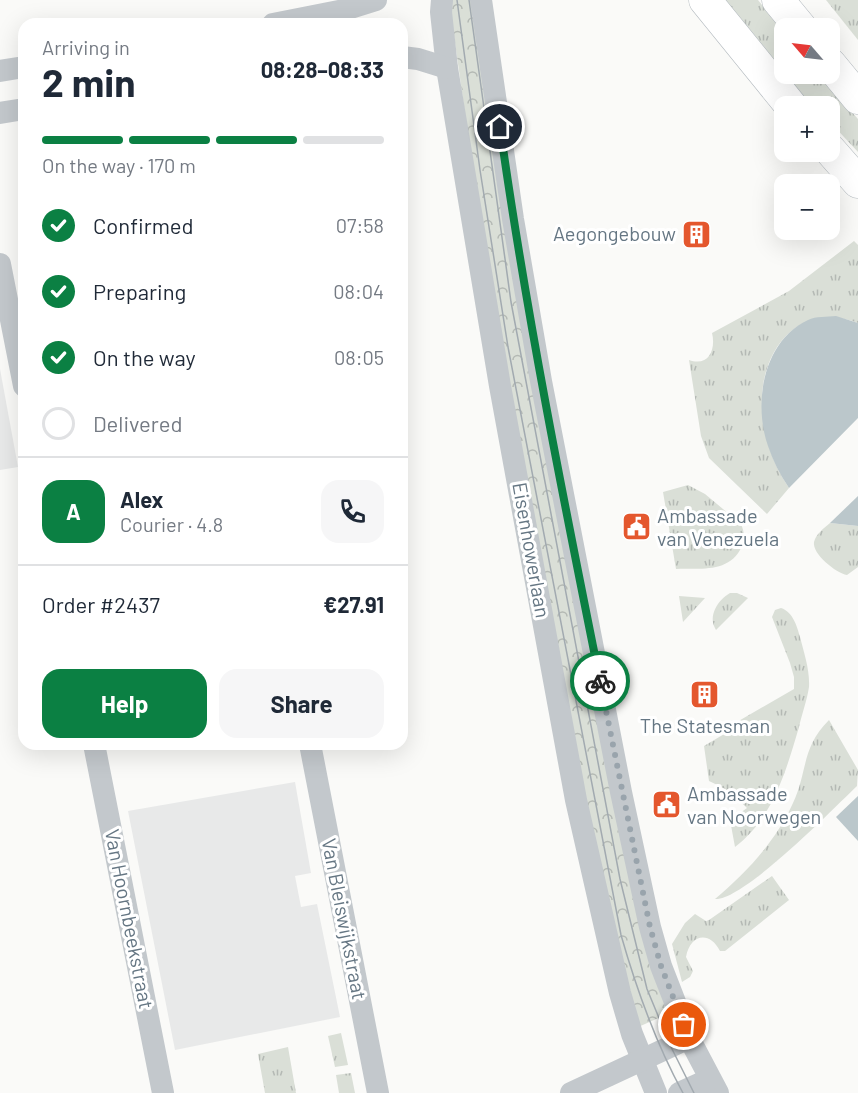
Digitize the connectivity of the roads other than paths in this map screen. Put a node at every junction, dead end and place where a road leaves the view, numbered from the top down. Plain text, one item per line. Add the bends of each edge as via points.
1 (376, 0) edge
2 (442, 0) edge
3 (481, 0) edge
4 (705, 0) edge
5 (778, 0) edge
6 (303, 18) edge
7 (793, 18) edge
8 (408, 58) edge
9 (18, 68) edge
10 (447, 68) junction
11 (0, 71) edge
12 (840, 76) edge
13 (783, 96) edge
14 (858, 98) edge
15 (18, 110) edge
16 (0, 113) edge
17 (840, 161) edge
18 (858, 182) edge
19 (0, 264) edge
20 (18, 356) edge
21 (95, 750) edge
22 (311, 750) edge
23 (688, 1038) junction
24 (641, 1060) junction
25 (714, 1086) edge
26 (163, 1093) edge
27 (378, 1093) edge
28 (572, 1093) edge
29 (656, 1093) edge
30 (679, 1093) edge

1 - 6 street
2 - 10 street, Eisenhowerlaan
3 - 23 street, Eisenhowerlaan via 541,381 621,792 650,927
4 - 13 main road
5 - 7 main road
8 - 10 street
9 - 11 street
10 - 24 street, Eisenhowerlaan via 576,800 620,993
12 - 14 main road
15 - 16 street
17 - 18 main road
19 - 20 street
21 - 26 street, Van Hoornbeekstraat
22 - 27 street, Van Bleiswijkstraat
23 - 24 street
23 - 25 street, Eisenhowerlaan
24 - 28 street
24 - 29 street, Eisenhowerlaan
25 - 30 street

